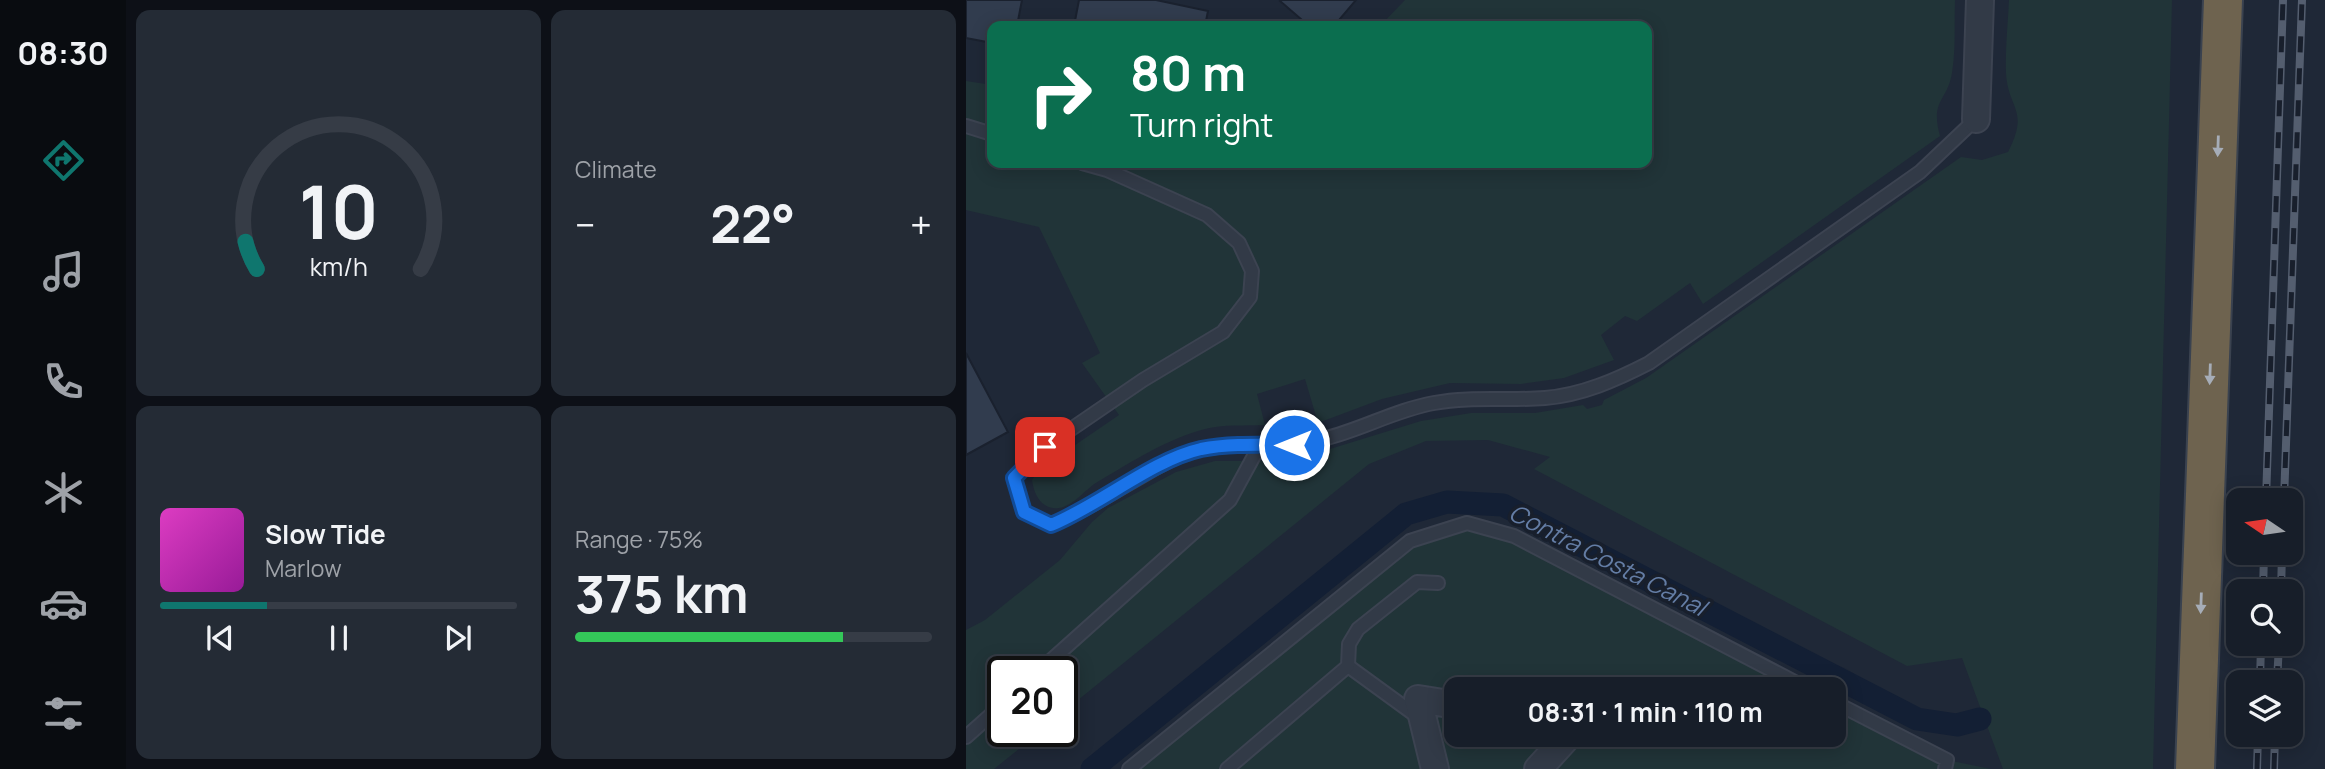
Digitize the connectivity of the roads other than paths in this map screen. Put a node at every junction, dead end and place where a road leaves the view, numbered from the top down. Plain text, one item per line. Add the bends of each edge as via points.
1 (1980, 0) edge
2 (2218, 0) edge
3 (2223, 0) edge
4 (2220, 78) junction
5 (1976, 120) joint
6 (966, 126) edge
7 (987, 132) edge
8 (1100, 168) edge
9 (1260, 445) junction
10 (1438, 583) dead end
11 (1056, 656) edge
12 (1348, 666) junction
13 (1785, 677) edge
14 (1444, 703) edge
15 (1846, 708) edge
16 (987, 718) edge
17 (1423, 721) junction
18 (966, 737) edge
19 (1558, 747) edge
20 (1129, 769) edge
21 (1227, 769) edge
22 (1435, 769) edge
23 (1538, 769) edge
24 (1945, 769) edge
25 (2195, 769) edge

1 - 5 street
2 - 4 highway
3 - 4 highway
4 -> 25 highway
5 - 9 lane via 1920,172 1650,363 1617,379 1547,398 1433,403 1324,439
6 - 7 lane
8 - 9 lane via 1207,215 1239,243 1252,271 1250,297 1223,332 1045,447 1014,478 1024,512 1051,525 1170,460 1227,445
9 - 11 lane via 1230,500
10 - 12 lane via 1417,582 1358,629 1349,644
12 - 17 lane
12 - 21 lane
13 - 20 lane via 1514,536 1467,523 1410,541
14 - 17 street via 1418,699
15 - 24 lane via 1947,760
16 - 18 lane
17 - 22 street
19 - 23 street

